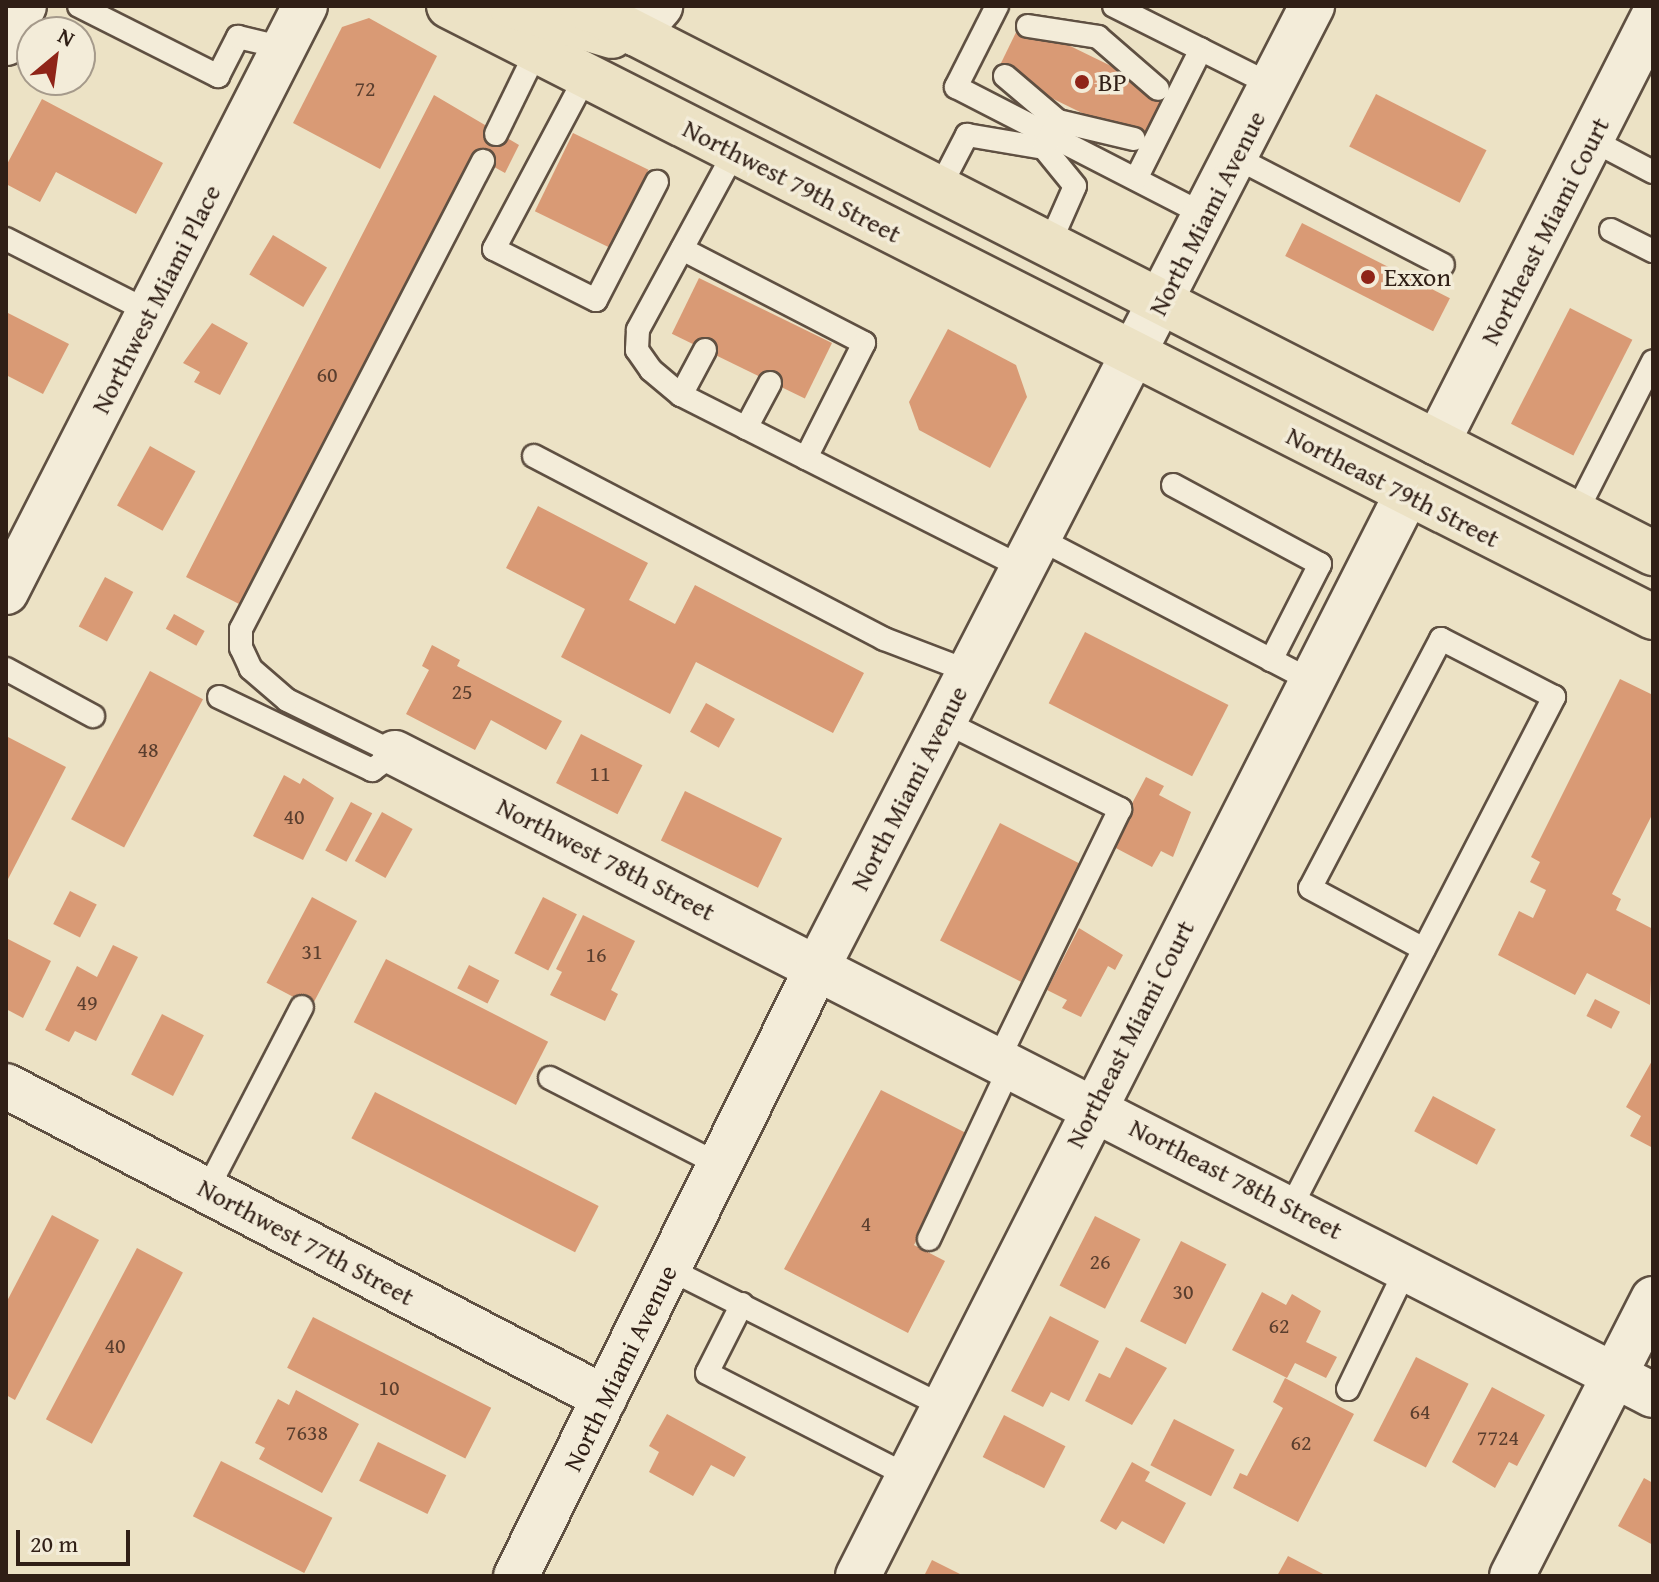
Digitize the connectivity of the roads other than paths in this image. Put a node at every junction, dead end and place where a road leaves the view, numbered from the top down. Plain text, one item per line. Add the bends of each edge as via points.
1 (24, 6) edge
2 (79, 6) edge
3 (305, 6) edge
4 (449, 6) edge
5 (511, 6) edge
6 (582, 6) edge
7 (997, 6) edge
8 (1113, 6) edge
9 (1312, 6) edge
10 (1653, 18) edge
11 (648, 20) edge
12 (1028, 26) dead end
13 (1098, 37) junction
14 (1055, 39) dead end
15 (6, 43) edge
16 (284, 48) junction
17 (1201, 49) junction
18 (537, 50) junction
19 (1127, 74) dead end
20 (586, 76) junction
21 (1005, 76) dead end
22 (1272, 85) junction
23 (1032, 89) dead end
24 (1158, 89) dead end
25 (1104, 124) dead end
26 (496, 134) dead end
27 (1051, 135) junction
28 (1134, 139) dead end
29 (1590, 139) junction
30 (735, 151) junction
31 (1235, 157) junction
32 (483, 161) dead end
33 (1653, 172) edge
34 (1136, 179) junction
35 (657, 182) dead end
36 (939, 189) junction
37 (1205, 215) junction
38 (1611, 230) dead end
39 (6, 239) edge
40 (1049, 245) junction
41 (682, 249) junction
42 (1653, 251) edge
43 (1443, 265) dead end
44 (1161, 303) junction
45 (150, 312) junction
46 (705, 350) dead end
47 (1134, 355) junction
48 (1653, 361) edge
49 (770, 383) dead end
50 (681, 395) junction
51 (746, 428) junction
52 (1437, 443) junction
53 (534, 456) dead end
54 (806, 458) junction
55 (1173, 485) dead end
56 (1407, 494) junction
57 (1576, 513) junction
58 (1653, 553) edge
59 (1032, 554) junction
60 (6, 592) edge
61 (1653, 617) edge
62 (1271, 660) junction
63 (6, 669) edge
64 (968, 671) junction
65 (1310, 680) junction
66 (219, 697) dead end
67 (93, 716) dead end
68 (943, 721) junction
69 (395, 753) junction
70 (1424, 949) junction
71 (818, 966) junction
72 (302, 1007) dead end
73 (1005, 1062) junction
74 (550, 1078) dead end
75 (6, 1086) edge
76 (1093, 1106) junction
77 (720, 1165) junction
78 (207, 1190) junction
79 (1291, 1207) junction
80 (929, 1239) dead end
81 (1407, 1267) junction
82 (669, 1269) junction
83 (1653, 1299) edge
84 (742, 1304) junction
85 (1614, 1375) junction
86 (1348, 1389) dead end
87 (1653, 1395) edge
88 (605, 1398) junction
89 (943, 1406) junction
90 (908, 1476) junction
91 (516, 1576) edge
92 (858, 1576) edge
93 (1512, 1576) edge

1 - 15 street
2 - 16 lane via 218,76 238,37
3 - 16 street, Northwest Miami Place
4 - 18 main road, Northwest 79th Street
5 - 11 main road via 591,32
6 - 11 main road
7 - 27 lane via 956,87
8 - 13 lane
8 - 17 lane
9 - 22 street, North Miami Avenue
10 - 29 street, Northeast Miami Court
11 - 36 main road
12 - 13 lane
13 - 14 lane
13 - 19 lane
13 - 24 lane
16 - 45 street, Northwest Miami Place
17 - 22 lane
17 - 34 lane
18 - 20 main road, Northwest 79th Street
18 - 26 lane
20 - 30 main road, Northwest 79th Street
20 - 35 lane via 494,249 596,300
21 - 27 lane
22 - 31 street, North Miami Avenue
23 - 27 lane
25 - 27 lane
27 - 28 lane
27 - 34 lane
27 - 36 lane via 967,135
27 - 40 lane via 1075,186
29 - 33 lane
29 - 52 street, Northeast Miami Court
30 - 41 lane
30 - 47 main road, Northwest 79th Street
31 - 37 street, North Miami Avenue
31 - 43 lane
32 - 69 lane via 241,629 241,648 251,669 287,700
34 - 37 lane
36 - 40 main road
37 - 44 street, North Miami Avenue
38 - 42 lane
39 - 45 lane
40 - 44 main road
41 - 50 lane via 638,330 637,350
41 - 54 lane via 737,287 803,321 864,343
44 - 47 street, North Miami Avenue
44 - 52 main road
45 - 60 street, Northwest Miami Place
46 - 50 lane
47 - 56 main road, Northeast 79th Street
47 - 59 street, North Miami Avenue
48 - 57 lane
49 - 51 lane
50 - 51 lane
51 - 54 lane
52 - 57 main road
53 - 64 lane via 884,639
54 - 59 lane
55 - 62 lane via 1320,564
56 - 61 main road, Northeast 79th Street
56 - 65 street, Northeast Miami Court
57 - 58 main road
59 - 62 lane
59 - 64 street, North Miami Avenue
62 - 65 lane
63 - 67 lane
64 - 68 street, North Miami Avenue
65 - 76 street, Northeast Miami Court
66 - 69 lane via 372,770
68 - 71 street, North Miami Avenue
68 - 73 lane via 1120,809
69 - 71 street, Northwest 78th Street
70 - 70 lane via 1554,697 1441,639 1310,888
70 - 79 lane
71 - 73 street, Northeast 78th Street
71 - 77 street, North Miami Avenue
72 - 78 lane
73 - 76 street, Northeast 78th Street
73 - 80 lane
74 - 77 lane
75 - 78 street, Northwest 77th Street
76 - 79 street, Northeast 78th Street
76 - 89 street, Northeast Miami Court
77 - 82 street, North Miami Avenue
78 - 88 street, Northwest 77th Street
79 - 81 street, Northeast 78th Street
81 - 85 street, Northeast 78th Street
81 - 86 lane
82 - 84 lane
82 - 88 street, North Miami Avenue
83 - 85 street
84 - 89 lane
84 - 90 lane via 707,1373
85 - 87 street, Northeast 78th Street
85 - 93 street
88 - 91 street, North Miami Avenue
89 - 90 street, Northeast Miami Court
90 - 92 street, Northeast Miami Court

